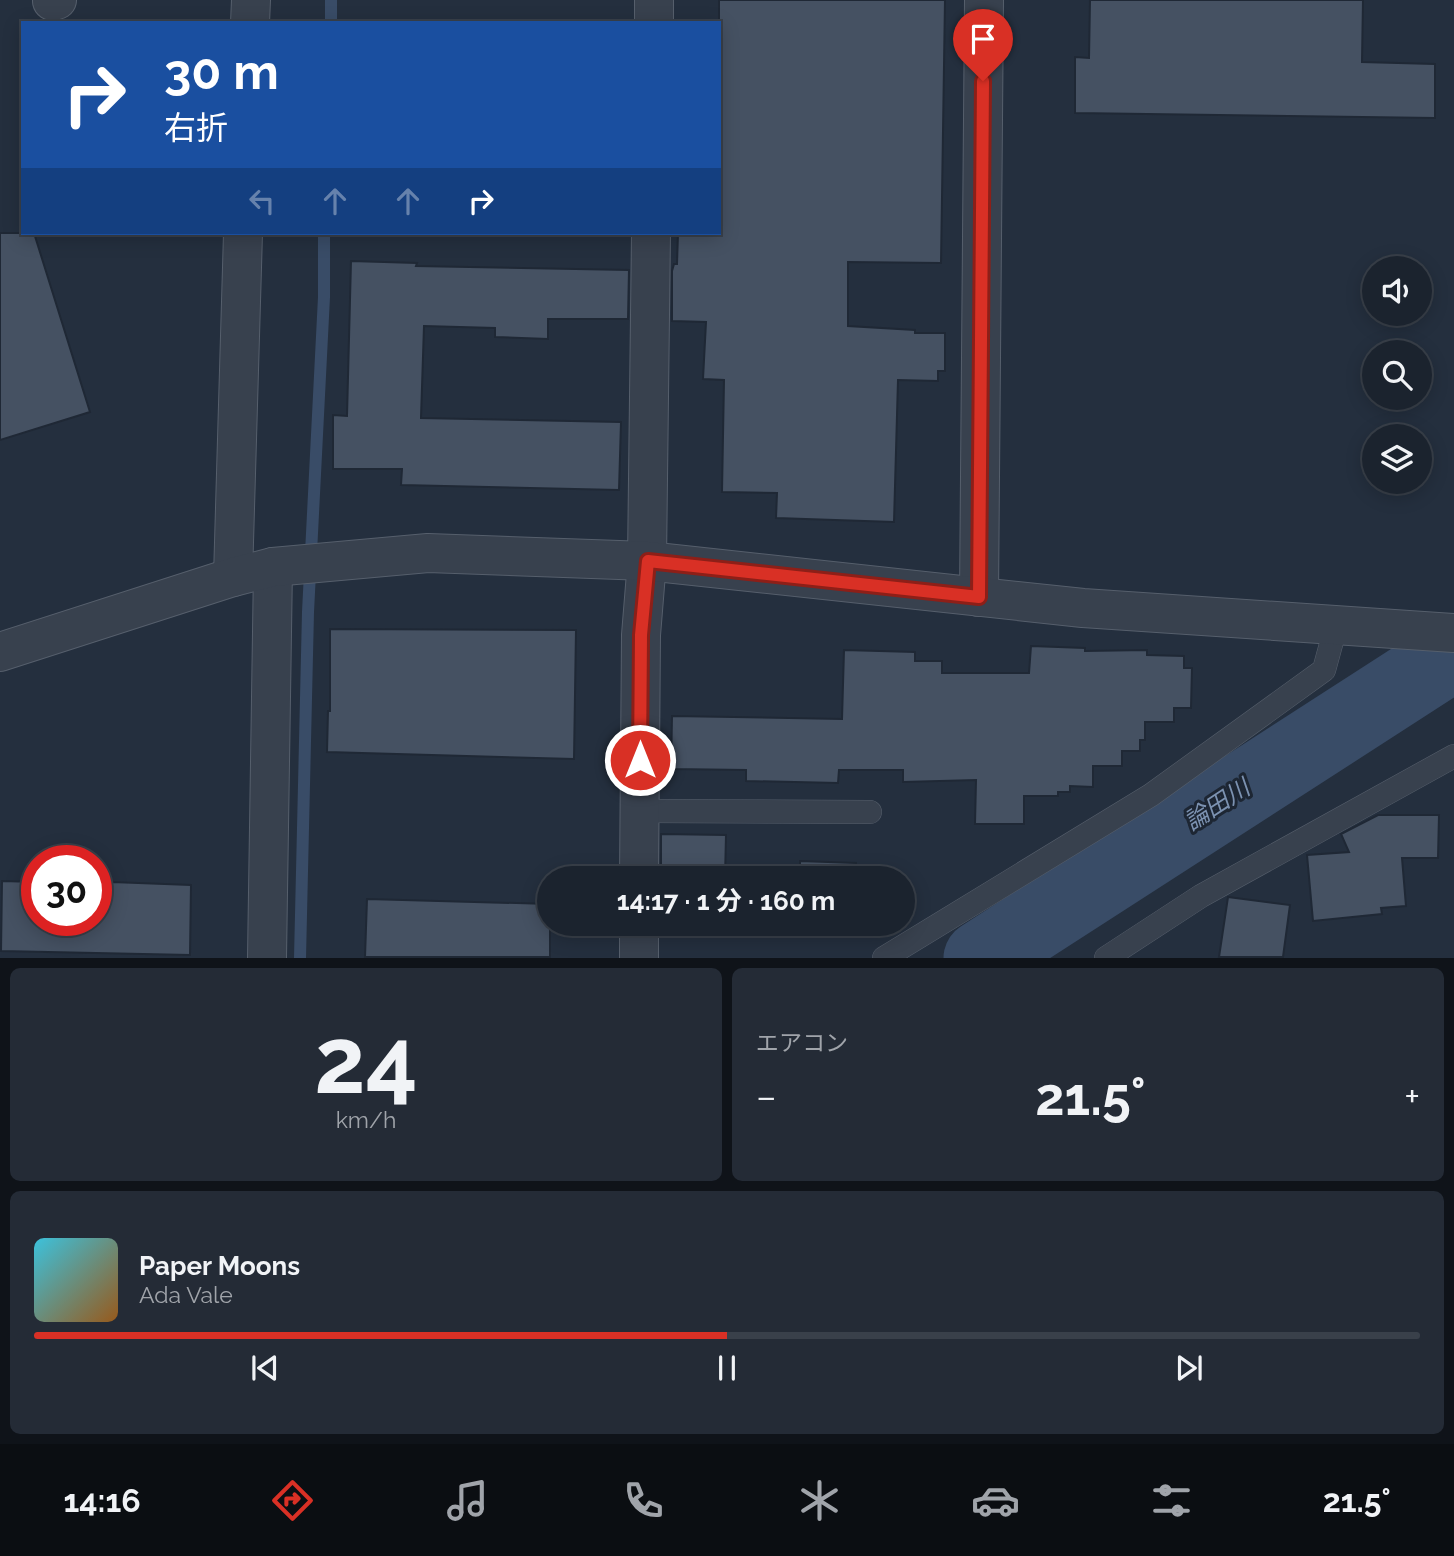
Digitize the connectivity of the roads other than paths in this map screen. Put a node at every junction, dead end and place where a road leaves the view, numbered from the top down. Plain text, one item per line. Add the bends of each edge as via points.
1 (251, 0) edge
2 (654, 0) edge
3 (984, 0) edge
4 (250, 21) edge
5 (653, 21) edge
6 (243, 235) edge
7 (651, 235) edge
8 (648, 561) junction
9 (273, 567) junction
10 (233, 577) junction
11 (979, 597) junction
12 (1336, 625) junction
13 (1454, 633) edge
14 (0, 652) edge
15 (1454, 756) edge
16 (639, 811) junction
17 (870, 812) dead end
18 (639, 866) edge
19 (639, 936) edge
20 (268, 957) edge
21 (639, 957) edge
22 (884, 957) edge
23 (1106, 957) edge

1 - 4 street
2 - 5 street
3 - 11 street
6 - 10 street
7 - 8 street
8 - 9 street via 428,553
8 - 11 street
8 - 16 street via 641,635
9 - 10 street
9 - 20 street
10 - 14 street
11 - 12 street
12 - 13 street
12 - 22 lane via 1324,670 1150,795
15 - 23 lane via 1201,897
16 - 17 lane
16 - 18 street
19 - 21 street

